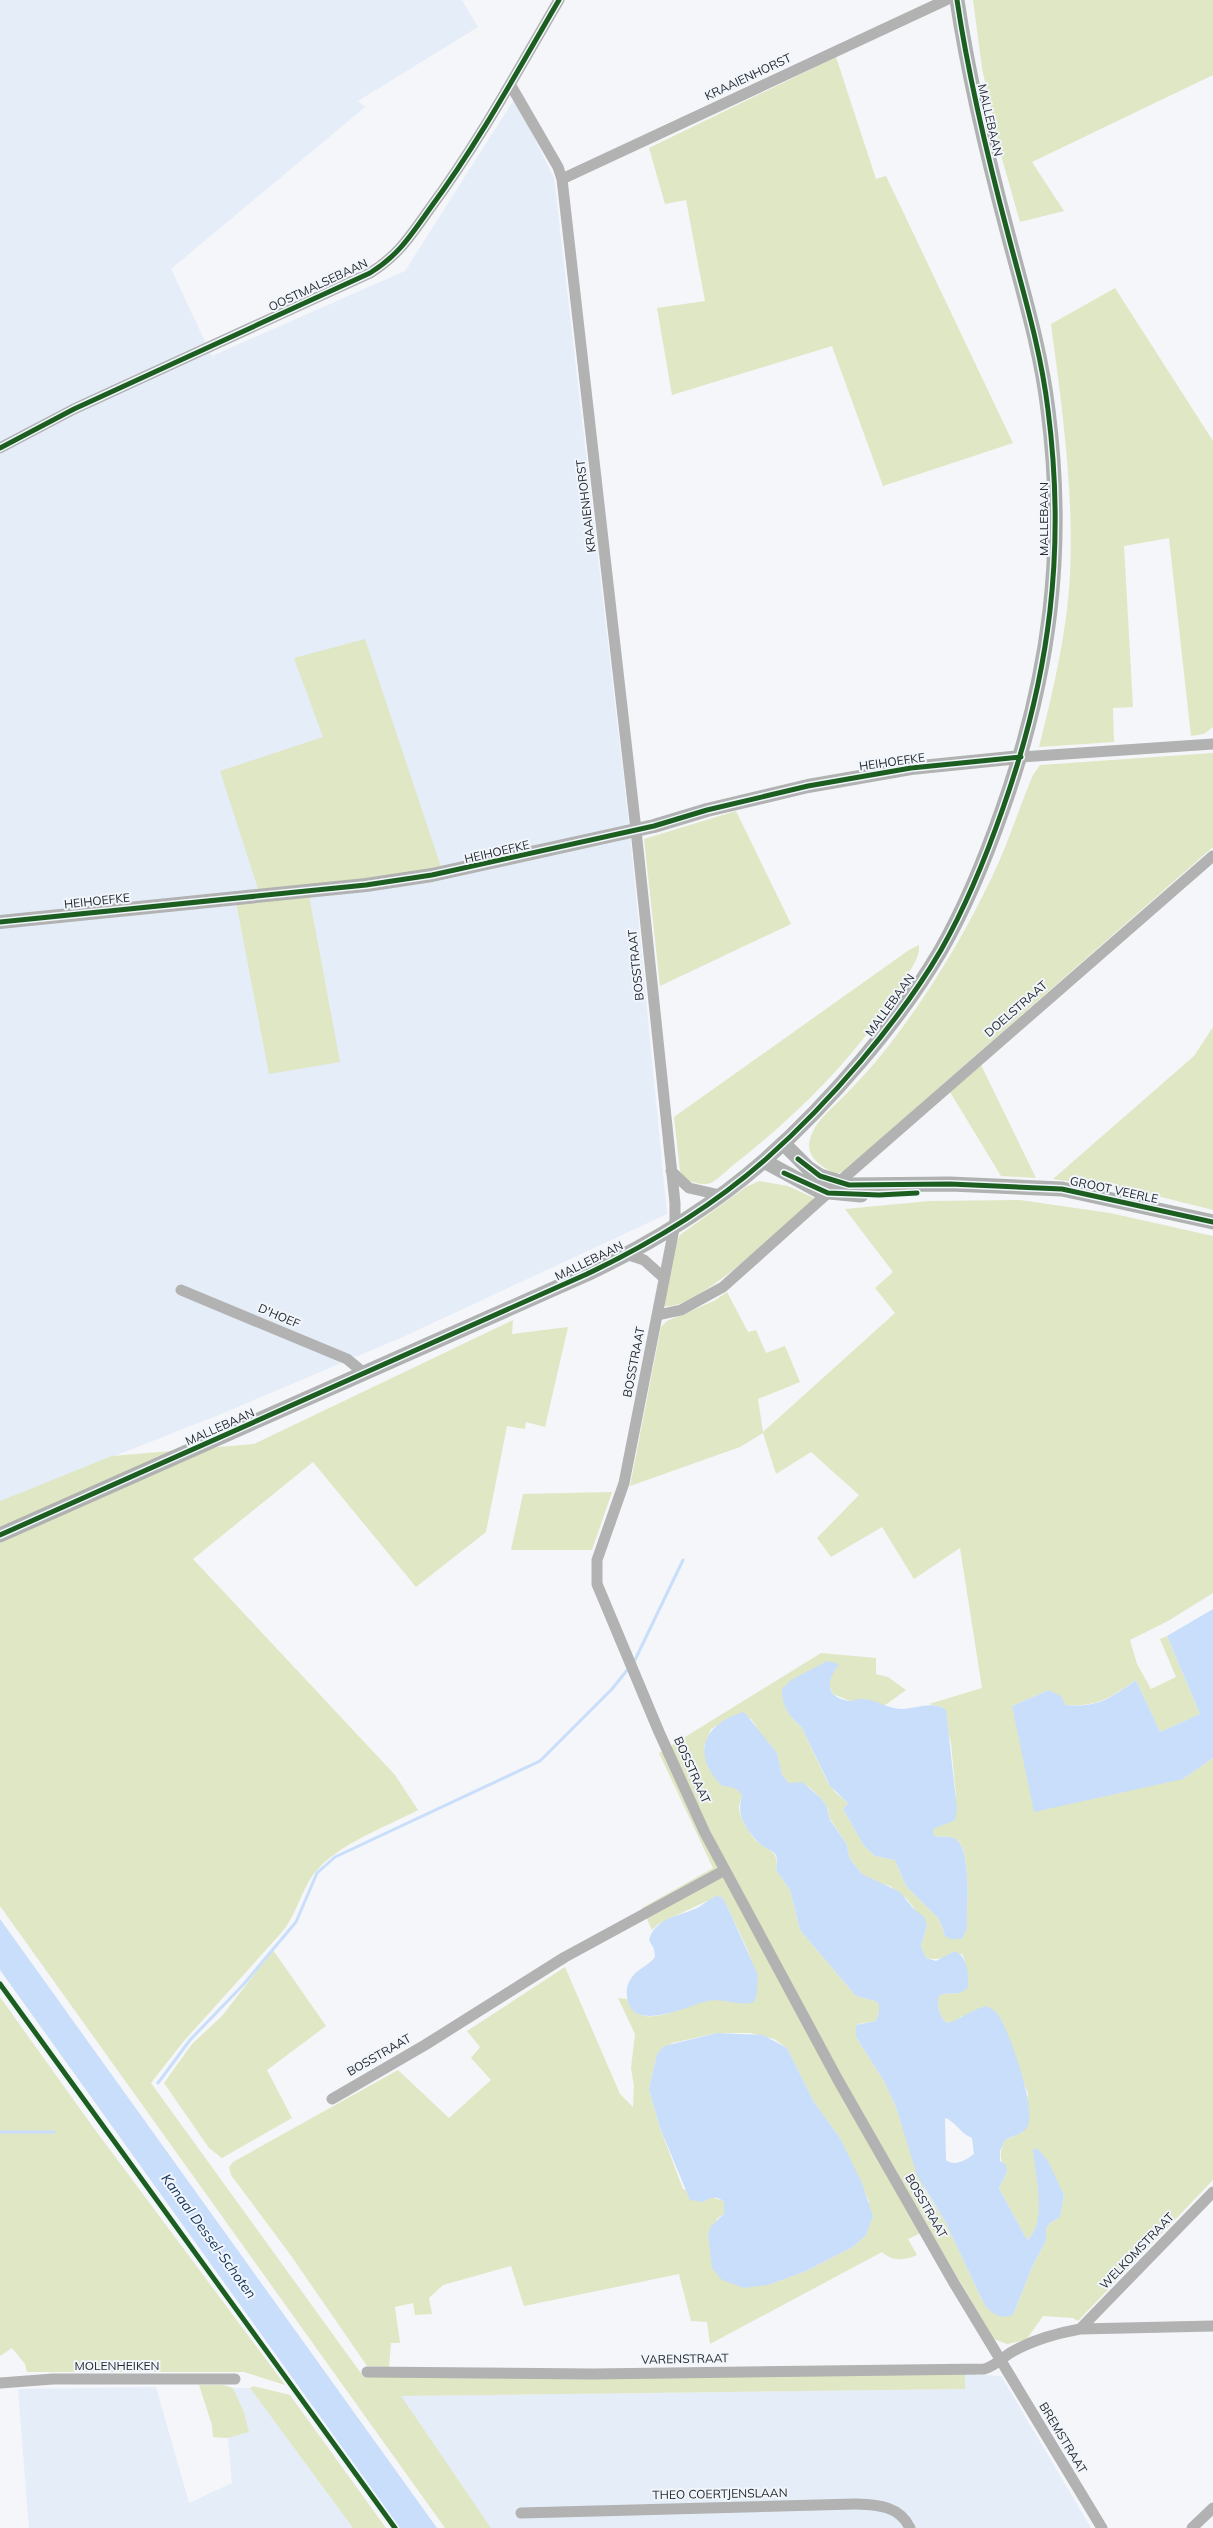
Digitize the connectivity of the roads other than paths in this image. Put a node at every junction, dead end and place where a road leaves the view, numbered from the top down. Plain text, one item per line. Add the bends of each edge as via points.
1 (559, 0) edge
2 (946, 0) edge
3 (957, 0) edge
4 (510, 84) junction
5 (562, 179) junction
6 (0, 448) edge
7 (1213, 744) edge
8 (1021, 758) junction
9 (636, 830) junction
10 (1213, 856) edge
11 (0, 922) edge
12 (784, 1143) junction
13 (764, 1161) junction
14 (671, 1171) junction
15 (833, 1188) junction
16 (720, 1195) junction
17 (1213, 1222) edge
18 (675, 1224) junction
19 (626, 1254) junction
20 (664, 1278) junction
21 (181, 1290) dead end
22 (658, 1315) junction
23 (364, 1373) junction
24 (0, 1535) edge
25 (725, 1870) junction
26 (332, 2099) dead end
27 (1213, 2192) edge
28 (1213, 2326) edge
29 (1080, 2329) junction
30 (1000, 2361) junction
31 (367, 2372) dead end
32 (235, 2379) dead end
33 (0, 2383) edge
34 (1213, 2508) edge
35 (521, 2513) dead end
36 (1199, 2526) edge
37 (910, 2528) edge
38 (1102, 2528) edge

1 - 4 street, OOSTMALSEBAAN
2 - 5 street, KRAAIENHORST
3 - 8 main road, MALLEBAAN via 966,62 1039,356 1053,454 1055,547 1050,628
4 - 5 street, KRAAIENHORST
4 - 6 street, OOSTMALSEBAAN via 452,179 404,246 390,260 370,273 74,409
5 - 9 street, KRAAIENHORST
7 - 8 street, HEIHOEFKE
8 - 9 street, HEIHOEFKE via 912,768 808,786 750,798
8 - 12 main road, MALLEBAAN via 986,855 941,950 896,1016
9 - 11 street, HEIHOEFKE via 471,868 397,881
9 - 14 street, BOSSTRAAT
10 - 15 street, DOELSTRAAT
12 - 13 main road, MALLEBAAN
12 - 15 main road, GROOT VEERLE
13 - 15 main road, GROOT VEERLE via 794,1179
13 - 16 main road, MALLEBAAN
14 - 16 street via 689,1188
14 - 18 street, BOSSTRAAT
15 - 17 main road, GROOT VEERLE via 979,1185 1062,1188
15 - 22 street, DOELSTRAAT via 723,1287 681,1310
16 - 18 main road, MALLEBAAN
18 - 19 main road, MALLEBAAN
18 - 20 street, BOSSTRAAT
19 - 20 street via 644,1260
19 - 23 main road, MALLEBAAN
20 - 22 street, BOSSTRAAT
21 - 23 street, D'HOEF via 347,1359
22 - 25 street, BOSSTRAAT via 624,1483 597,1560 597,1584 705,1833
23 - 24 main road, MALLEBAAN
25 - 26 street, BOSSTRAAT via 565,1957
25 - 30 street, BOSSTRAAT via 848,2096
27 - 29 street, WELKOMSTRAAT
28 - 29 street
29 - 30 street via 1061,2332
30 - 31 street, VARENSTRAAT via 984,2369 593,2374
30 - 38 street, BREMSTRAAT
32 - 33 street, MOLENHEIKEN via 53,2379
34 - 36 street
35 - 37 street, THEO COERTJENSLAAN via 854,2504 891,2508 905,2518

